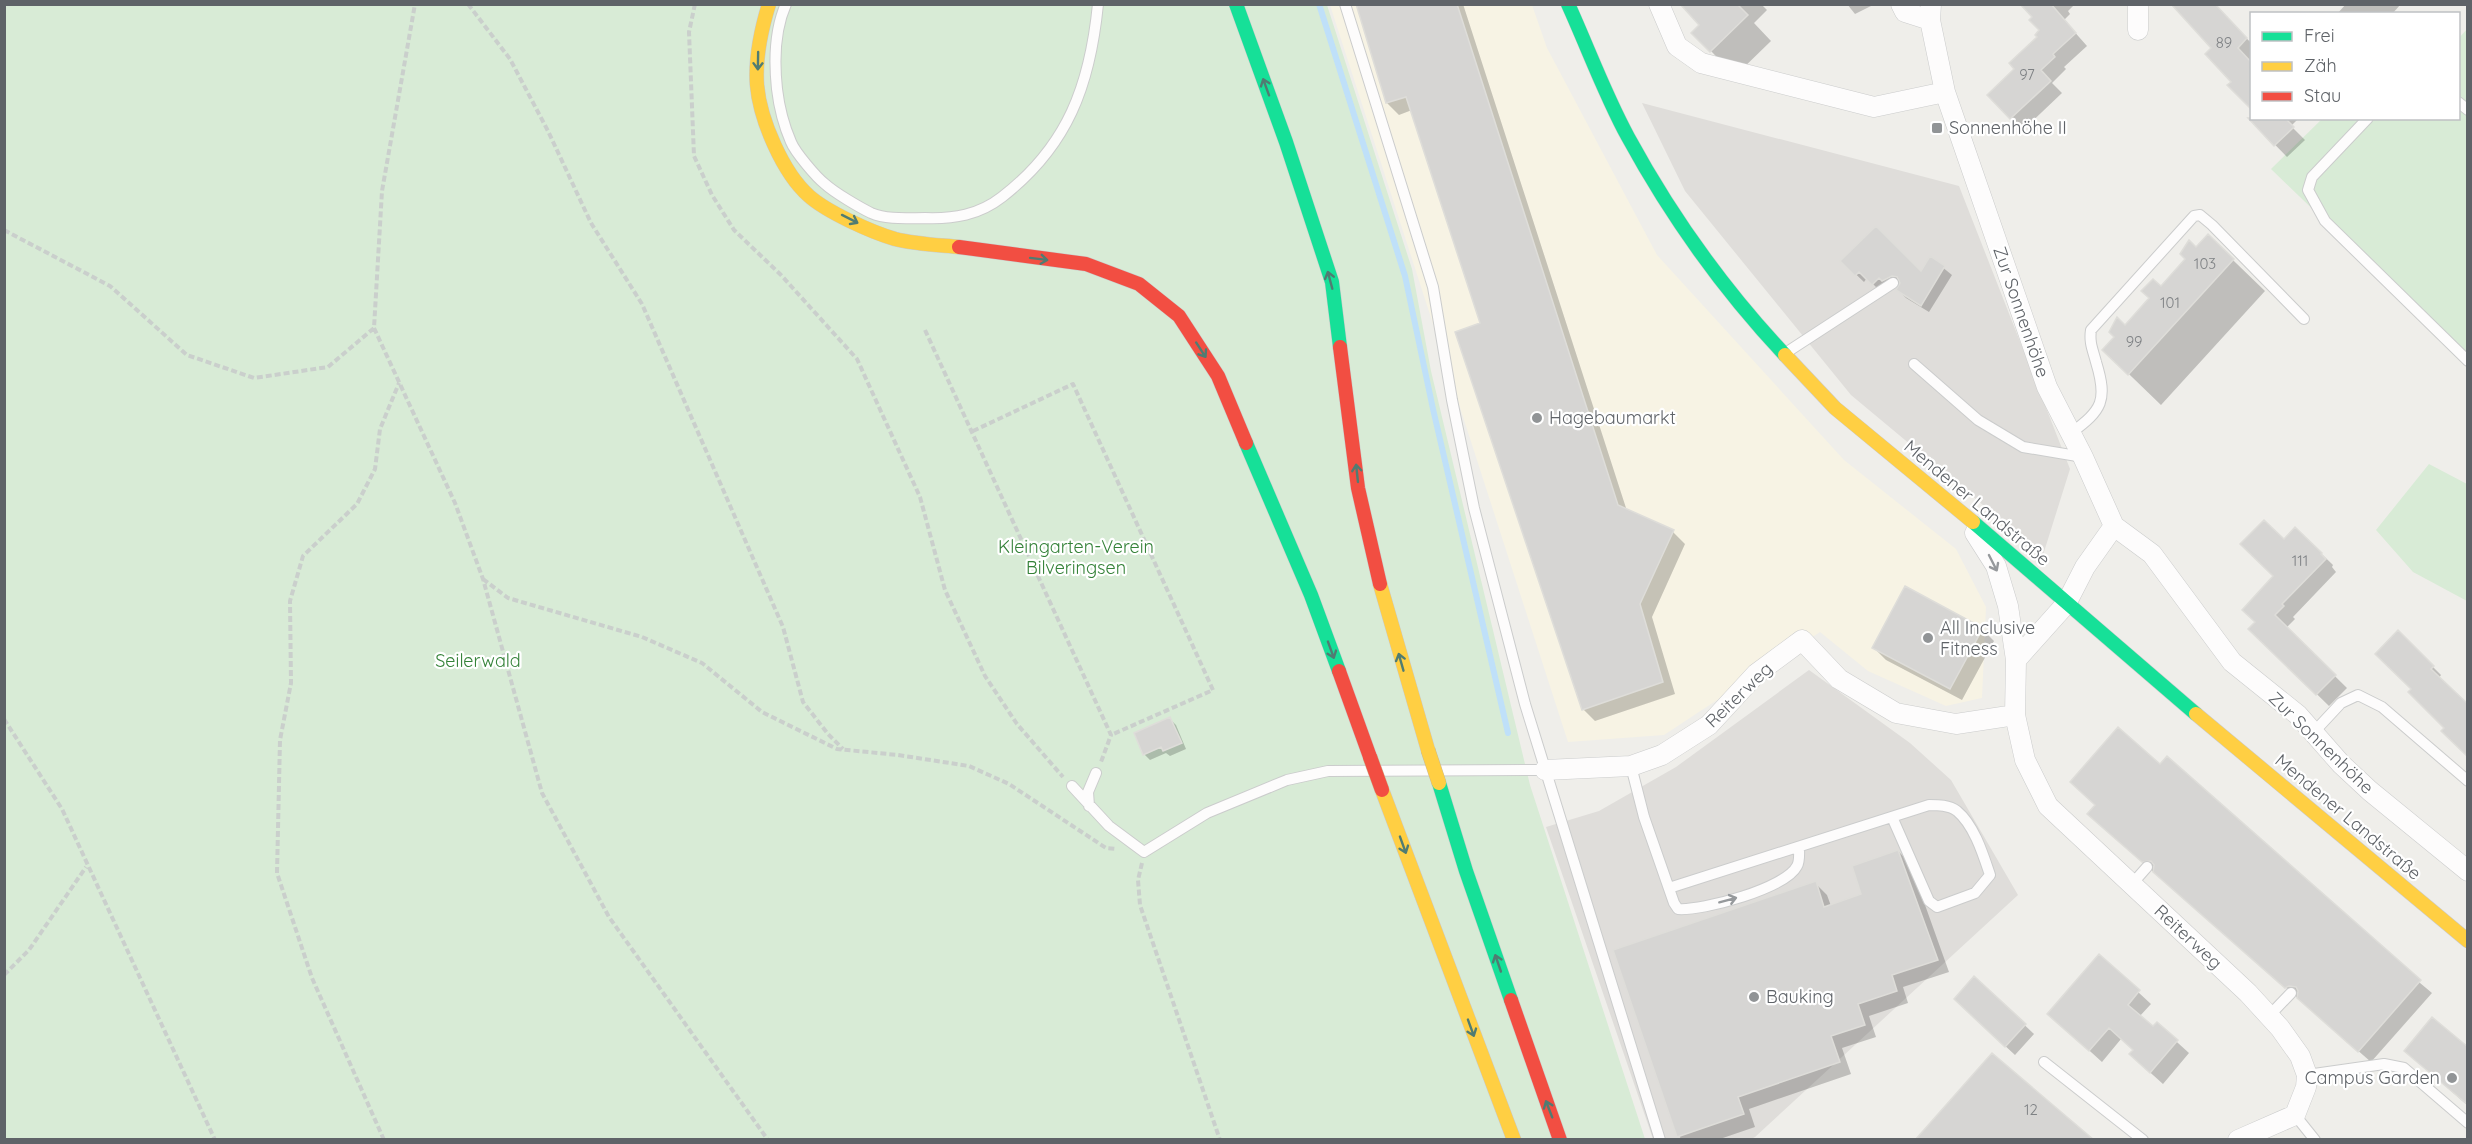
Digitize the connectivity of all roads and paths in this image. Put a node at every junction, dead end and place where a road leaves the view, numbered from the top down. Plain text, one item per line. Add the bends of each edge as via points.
1 (415, 4) edge
2 (468, 4) edge
3 (695, 4) edge
4 (769, 4) edge
5 (786, 4) edge
6 (1098, 4) edge
7 (1236, 4) edge
8 (1345, 4) edge
9 (1568, 4) edge
10 (1659, 4) edge
11 (1902, 4) edge
12 (2138, 4) edge
13 (1930, 12) edge
14 (2139, 30) dead end
15 (1945, 92) junction
16 (2366, 120) edge
17 (4, 230) edge
18 (1893, 283) dead end
19 (2304, 319) dead end
20 (374, 328) junction
21 (925, 330) dead end
22 (1784, 354) junction
23 (2468, 361) edge
24 (1914, 364) dead end
25 (399, 382) junction
26 (973, 431) junction
27 (2071, 433) junction
28 (2083, 457) junction
29 (1963, 513) junction
30 (2114, 526) junction
31 (483, 579) junction
32 (2066, 604) junction
33 (2016, 660) junction
34 (2015, 715) junction
35 (4, 719) edge
36 (2314, 732) junction
37 (1111, 735) junction
38 (844, 750) junction
39 (1631, 766) junction
40 (1545, 770) junction
41 (1096, 773) joint
42 (2468, 781) edge
43 (1072, 786) joint
44 (1089, 806) junction
45 (1892, 817) junction
46 (1799, 847) junction
47 (1144, 852) junction
48 (87, 866) junction
49 (2148, 867) dead end
50 (2468, 871) edge
51 (2132, 884) junction
52 (1669, 888) junction
53 (2468, 941) edge
54 (4, 975) edge
55 (2291, 993) dead end
56 (2269, 1016) junction
57 (2044, 1062) dead end
58 (2307, 1075) junction
59 (2295, 1115) junction
60 (2468, 1123) edge
61 (215, 1140) edge
62 (384, 1140) edge
63 (768, 1140) edge
64 (1220, 1140) edge
65 (1514, 1140) edge
66 (1560, 1140) edge
67 (1660, 1140) edge
68 (2143, 1140) edge
69 (2238, 1140) edge
70 (2315, 1140) edge

1 - 20 path via 382,191
2 - 38 path via 510,59 591,223 642,304 783,627 803,702
3 - 43 path via 690,32 694,156 712,195 734,230 857,359 920,497 945,590 985,676 1017,724
4 -> 65 main road, bridge via 759,38 758,86 768,129 785,166 809,196 851,221 896,239 1086,264 1139,284 1179,316 1218,376 1311,595
5 - 6 lane via 780,17 774,62 779,101 791,143 825,184 872,213 936,219 977,213 1002,198 1045,158 1076,106 1094,42
66 -> 7 main road, bridge via 1466,871 1386,611 1358,488 1332,282
8 - 40 lane via 1433,287 1474,507 1524,704
9 - 22 main road, Mendener Landstraße via 1627,136 1676,217 1708,264
10 - 15 street via 1677,46 1701,63 1874,107
11 - 13 street via 1905,12
12 - 14 street
13 - 15 street, Zur Sonnenhöhe
15 - 27 street, Zur Sonnenhöhe via 2046,387
16 - 23 lane via 2312,177 2308,189 2325,221
17 - 20 path via 110,286 188,355 254,378 328,367
18 - 22 lane
19 - 27 lane via 2212,225 2200,215 2194,216 2091,330 2101,403 2091,418
20 - 25 path
21 - 26 path
22 - 29 main road, Mendener Landstraße via 1835,408
24 - 28 lane via 1978,420 2023,447
25 - 31 path via 455,503
25 - 62 path via 380,429 375,469 357,504 303,556 290,602 291,683 280,740 277,861 277,873 312,978
26 - 37 path
26 - 37 path via 1073,384 1213,690
27 - 28 street, Zur Sonnenhöhe
28 - 30 street, Zur Sonnenhöhe
29 - 32 main road, Mendener Landstraße
29 -> 33 street, Reiterweg via 1996,566 2008,606
30 - 32 street via 2085,567
30 - 36 street, Zur Sonnenhöhe via 2152,554 2232,662
31 - 38 path via 508,598 642,637 702,663 762,712
31 - 63 path via 542,793 609,917
32 - 33 street
32 - 53 main road, Mendener Landstraße
33 - 34 street, Reiterweg
34 - 39 street, Reiterweg via 1956,724 1896,713 1839,679 1802,640 1756,674 1709,725 1662,755
34 - 51 street, Reiterweg via 2025,760 2048,806
35 - 48 path via 62,809
36 - 42 lane via 2341,703 2358,695 2382,707
36 - 50 street, Zur Sonnenhöhe via 2370,791
37 - 41 path
38 - 47 path via 969,766 1010,784 1106,848
39 - 40 street, Reiterweg
39 - 52 lane
40 - 47 lane via 1328,771 1287,780 1207,813
40 - 67 lane
41 - 44 lane via 1088,792
43 - 44 lane
44 - 47 lane
45 - 45 lane via 1929,805 1956,810 1976,837 1990,874 1976,893 1937,907 1929,901
45 - 46 lane
46 - 52 lane
52 -> 46 lane via 1678,909 1690,910 1755,893 1787,879 1799,864
47 - 64 path via 1138,880 1140,905
48 - 54 path via 29,950
48 - 61 path
49 - 51 lane
51 - 56 street, Reiterweg
55 - 56 lane
56 - 58 street, Reiterweg via 2300,1056
57 - 68 lane
58 - 59 street
58 - 60 lane via 2384,1064 2404,1068
59 - 69 street
59 - 70 lane

